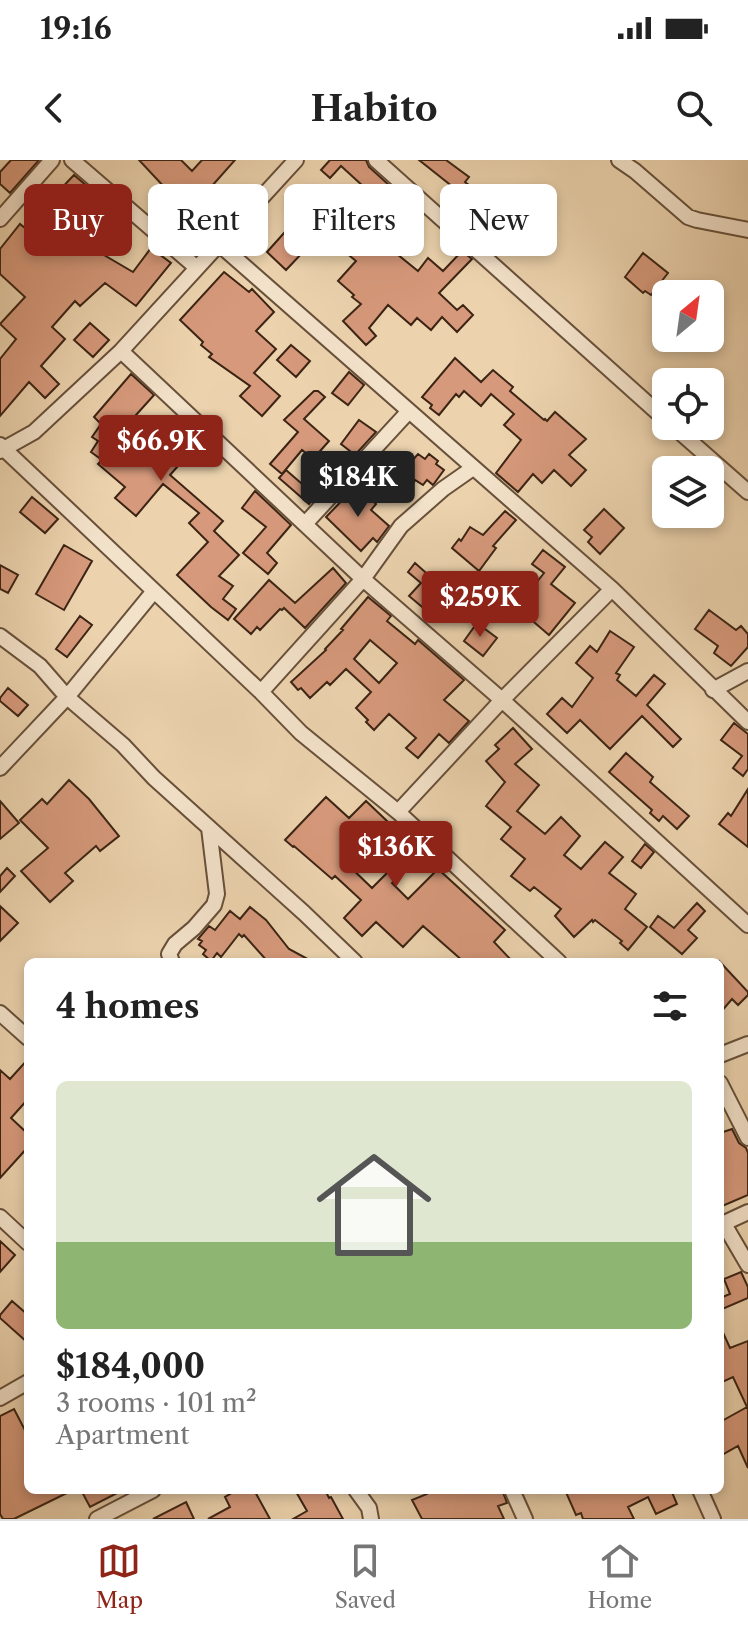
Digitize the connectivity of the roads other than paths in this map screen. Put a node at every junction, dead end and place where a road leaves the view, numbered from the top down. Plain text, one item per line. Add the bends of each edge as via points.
1 (52, 160) edge
2 (72, 160) edge
3 (296, 160) edge
4 (376, 160) edge
5 (619, 160) edge
6 (268, 191) edge
7 (0, 219) edge
8 (748, 230) edge
9 (208, 256) edge
10 (233, 256) edge
11 (197, 268) junction
12 (121, 351) junction
13 (652, 407) edge
14 (409, 411) junction
15 (689, 440) edge
16 (2, 448) edge
17 (473, 468) junction
18 (748, 492) edge
19 (305, 524) junction
20 (363, 579) junction
21 (612, 589) junction
22 (154, 591) junction
23 (0, 636) edge
24 (748, 671) edge
25 (713, 690) junction
26 (261, 692) junction
27 (67, 697) junction
28 (502, 700) junction
29 (748, 722) edge
30 (0, 768) edge
31 (398, 812) junction
32 (209, 828) junction
33 (748, 925) edge
34 (170, 958) edge
35 (351, 958) edge
36 (555, 958) edge
37 (0, 1013) edge
38 (24, 1034) edge
39 (748, 1044) edge
40 (724, 1053) edge
41 (724, 1091) edge
42 (748, 1138) edge
43 (748, 1212) edge
44 (0, 1217) edge
45 (724, 1224) edge
46 (724, 1228) edge
47 (24, 1239) edge
48 (748, 1265) edge
49 (24, 1384) edge
50 (0, 1398) edge
51 (145, 1494) edge
52 (359, 1494) edge
53 (514, 1494) edge
54 (702, 1494) edge
55 (97, 1519) edge
56 (371, 1519) edge
57 (525, 1519) edge
58 (713, 1519) edge

1 - 7 street
2 - 11 street
3 - 6 street
4 - 13 street
5 - 8 street via 688,217
9 - 11 street
10 - 14 street
11 - 12 street
12 - 16 street via 34,432
12 - 19 street
14 - 17 street
14 - 19 street
15 - 18 street
16 - 22 street
17 - 20 street via 401,526
17 - 21 street
19 - 20 street
20 - 26 street
20 - 28 street
21 - 25 street
21 - 28 street
22 - 26 street
22 - 27 street
23 - 27 street via 40,666
24 - 25 street
25 - 29 street
26 - 31 street via 301,733
27 - 30 street
27 - 32 street
28 - 31 street
28 - 33 street
31 - 36 street
32 - 34 street via 214,905 175,944
32 - 35 street
37 - 38 street
39 - 40 street
41 - 42 street
43 - 45 street
44 - 47 street
46 - 48 street
49 - 50 street
51 - 55 street
52 - 56 street
53 - 57 street
54 - 58 street

